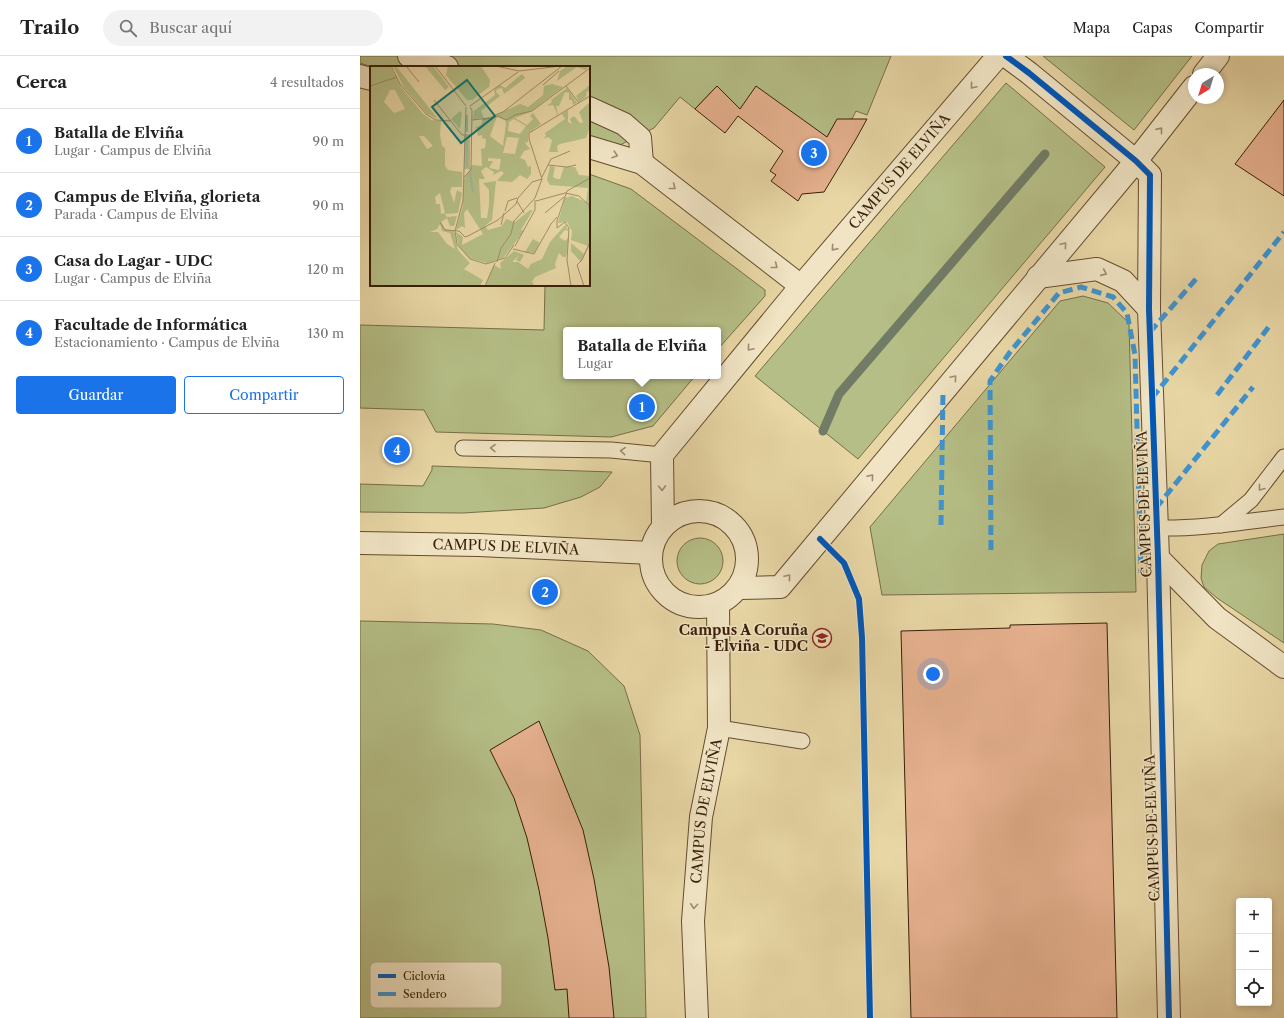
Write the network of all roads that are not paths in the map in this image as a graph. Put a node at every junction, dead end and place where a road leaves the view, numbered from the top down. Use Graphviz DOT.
graph roads {
  1 [pos="409,56"];
  2 [pos="998,56"];
  3 [pos="1006,56"];
  4 [pos="1218,56"];
  5 [pos="444,66"];
  6 [pos="1209,68"];
  7 [pos="360,76"];
  8 [pos="370,79"];
  9 [pos="1188,95"];
  10 [pos="590,108"];
  11 [pos="590,147"];
  12 [pos="1136,161"];
  13 [pos="642,163"];
  14 [pos="1038,277"];
  15 [pos="801,286"];
  16 [pos="1149,309"];
  17 [pos="464,448"];
  18 [pos="662,455"];
  19 [pos="1284,457"];
  20 [pos="1284,517"];
  21 [pos="1221,525"];
  22 [pos="663,526"];
  23 [pos="1156,528"];
  24 [pos="360,543"];
  25 [pos="651,553"];
  26 [pos="1158,558"];
  27 [pos="739,588"];
  28 [pos="718,604"];
  29 [pos="1284,667"];
  30 [pos="719,728"];
  31 [pos="802,741"];
  32 [pos="697,1018"];
  33 [pos="1169,1018"];
  1 -- 5 [label="street"];
  2 -- 15 [label="street, CAMPUS DE ELVIÑA, one-way"];
  3 -- 12 [label="street, CAMPUS DE ELVIÑA"];
  4 -- 6 [label="street"];
  7 -- 8 [label="street"];
  12 -- 9 [label="street, one-way"];
  10 -- 13 [label="street"];
  11 -- 13 [label="street, one-way"];
  14 -- 12 [label="street, one-way"];
  12 -- 16 [label="street, CAMPUS DE ELVIÑA"];
  13 -- 15 [label="street, one-way"];
  14 -- 16 [label="street, one-way"];
  27 -- 14 [label="street, one-way"];
  15 -- 18 [label="street, CAMPUS DE ELVIÑA, one-way"];
  16 -- 23 [label="street, CAMPUS DE ELVIÑA"];
  18 -- 17 [label="lane, one-way"];
  18 -- 22 [label="street, one-way"];
  19 -- 21 [label="lane, one-way"];
  20 -- 21 [label="lane"];
  21 -- 23 [label="lane"];
  22 -- 25 [label="street"];
  22 -- 27 [label="street"];
  23 -- 26 [label="street, CAMPUS DE ELVIÑA"];
  24 -- 25 [label="street, CAMPUS DE ELVIÑA"];
  25 -- 28 [label="street"];
  26 -- 29 [label="street, CAMPUS DE ELVIÑA"];
  26 -- 33 [label="street, CAMPUS DE ELVIÑA"];
  27 -- 28 [label="street"];
  28 -- 30 [label="street, CAMPUS DE ELVIÑA"];
  30 -- 31 [label="lane"];
  30 -- 32 [label="street, CAMPUS DE ELVIÑA, one-way"];
}
